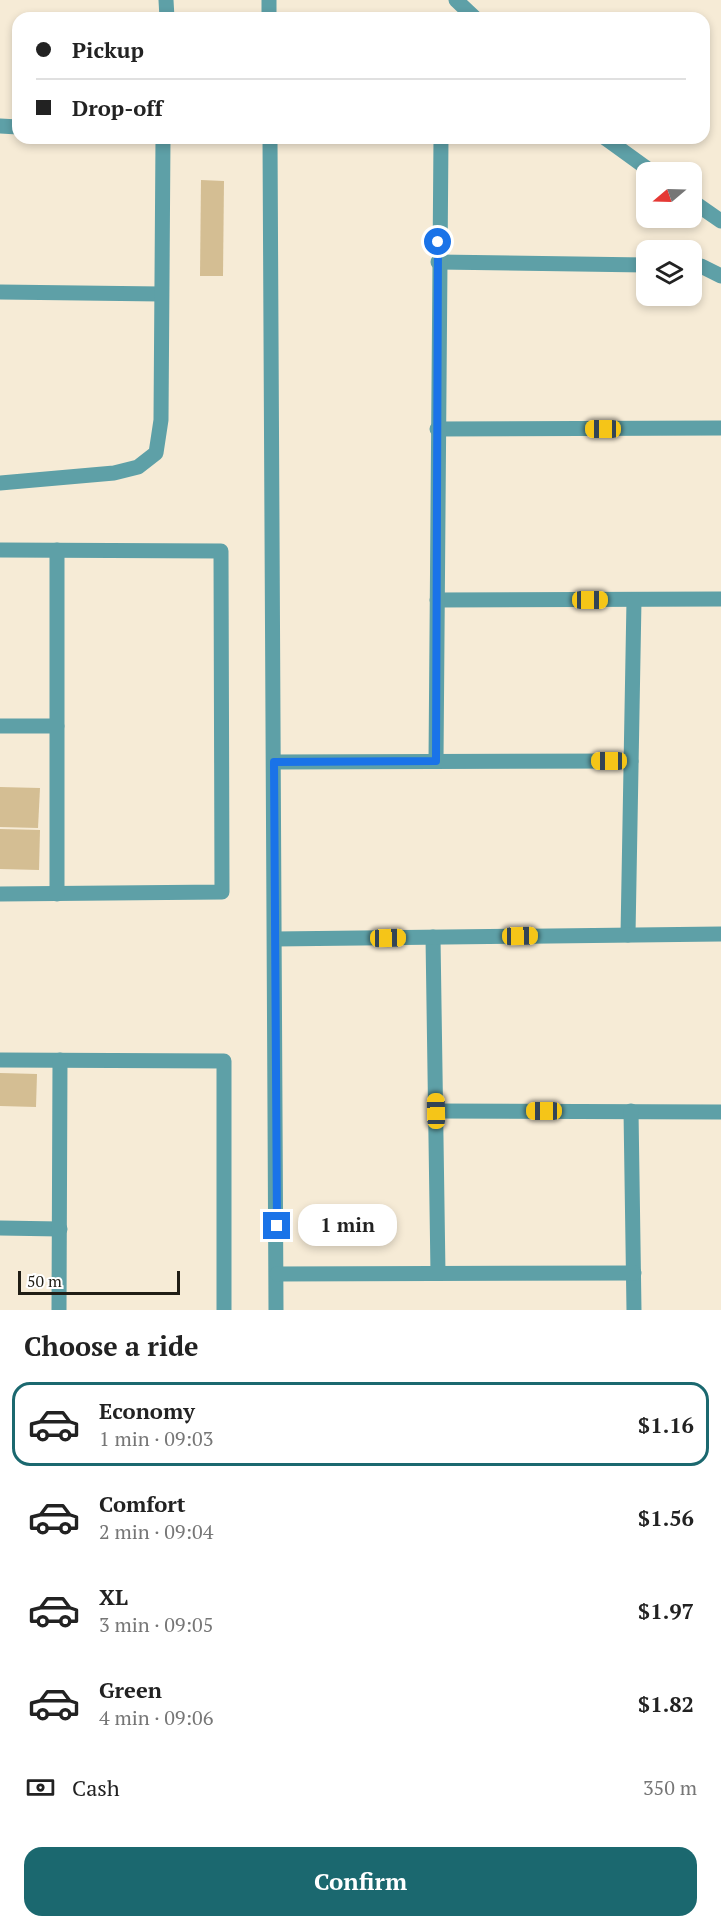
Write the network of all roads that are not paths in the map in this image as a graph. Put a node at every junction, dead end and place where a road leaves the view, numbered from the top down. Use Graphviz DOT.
graph roads {
  1 [pos="459,1"];
  2 [pos="469,12"];
  3 [pos="163,144"];
  4 [pos="270,144"];
  5 [pos="441,144"];
  6 [pos="613,144"];
  7 [pos="638,162"];
  8 [pos="702,208"];
  9 [pos="721,221"];
  10 [pos="438,262"];
  11 [pos="636,265"];
  12 [pos="702,266"];
  13 [pos="721,276"];
  14 [pos="0,292"];
  15 [pos="160,294"];
  16 [pos="721,428"];
  17 [pos="437,429"];
  18 [pos="0,483"];
  19 [pos="0,550"];
  20 [pos="57,550"];
  21 [pos="721,599"];
  22 [pos="436,600"];
  23 [pos="634,600"];
  24 [pos="0,726"];
  25 [pos="57,726"];
  26 [pos="631,760"];
  27 [pos="436,761"];
  28 [pos="274,762"];
  29 [pos="0,894"];
  30 [pos="57,894"];
  31 [pos="721,934"];
  32 [pos="628,935"];
  33 [pos="433,937"];
  34 [pos="275,939"];
  35 [pos="0,1060"];
  36 [pos="60,1060"];
  37 [pos="436,1111"];
  38 [pos="631,1111"];
  39 [pos="721,1112"];
  40 [pos="0,1227"];
  41 [pos="60,1228"];
  42 [pos="634,1273"];
  43 [pos="277,1274"];
  44 [pos="438,1274"];
  45 [pos="59,1310"];
  46 [pos="224,1310"];
  47 [pos="276,1310"];
  48 [pos="634,1310"];
  1 -- 2 [label="street"];
  3 -- 15 [label="street"];
  4 -- 28 [label="street"];
  5 -- 10 [label="street"];
  6 -- 7 [label="street"];
  8 -- 9 [label="street"];
  10 -- 11 [label="street"];
  10 -- 17 [label="street"];
  12 -- 13 [label="street"];
  14 -- 15 [label="street"];
  15 -- 18 [label="street"];
  16 -- 17 [label="street"];
  17 -- 22 [label="street"];
  19 -- 20 [label="street"];
  20 -- 25 [label="street"];
  20 -- 30 [label="street"];
  21 -- 23 [label="street"];
  22 -- 23 [label="street"];
  22 -- 27 [label="street"];
  23 -- 26 [label="street"];
  24 -- 25 [label="street"];
  25 -- 30 [label="street"];
  26 -- 27 [label="street"];
  26 -- 32 [label="street"];
  27 -- 28 [label="street"];
  28 -- 34 [label="street"];
  29 -- 30 [label="street"];
  31 -- 32 [label="street"];
  32 -- 33 [label="street"];
  33 -- 34 [label="street"];
  33 -- 37 [label="street"];
  34 -- 43 [label="street"];
  35 -- 36 [label="street"];
  36 -- 41 [label="street"];
  36 -- 46 [label="street"];
  37 -- 38 [label="street"];
  37 -- 44 [label="street"];
  38 -- 39 [label="street"];
  38 -- 42 [label="street"];
  40 -- 41 [label="street"];
  41 -- 45 [label="street"];
  42 -- 44 [label="street"];
  42 -- 48 [label="street"];
  43 -- 44 [label="street"];
  43 -- 47 [label="street"];
}
